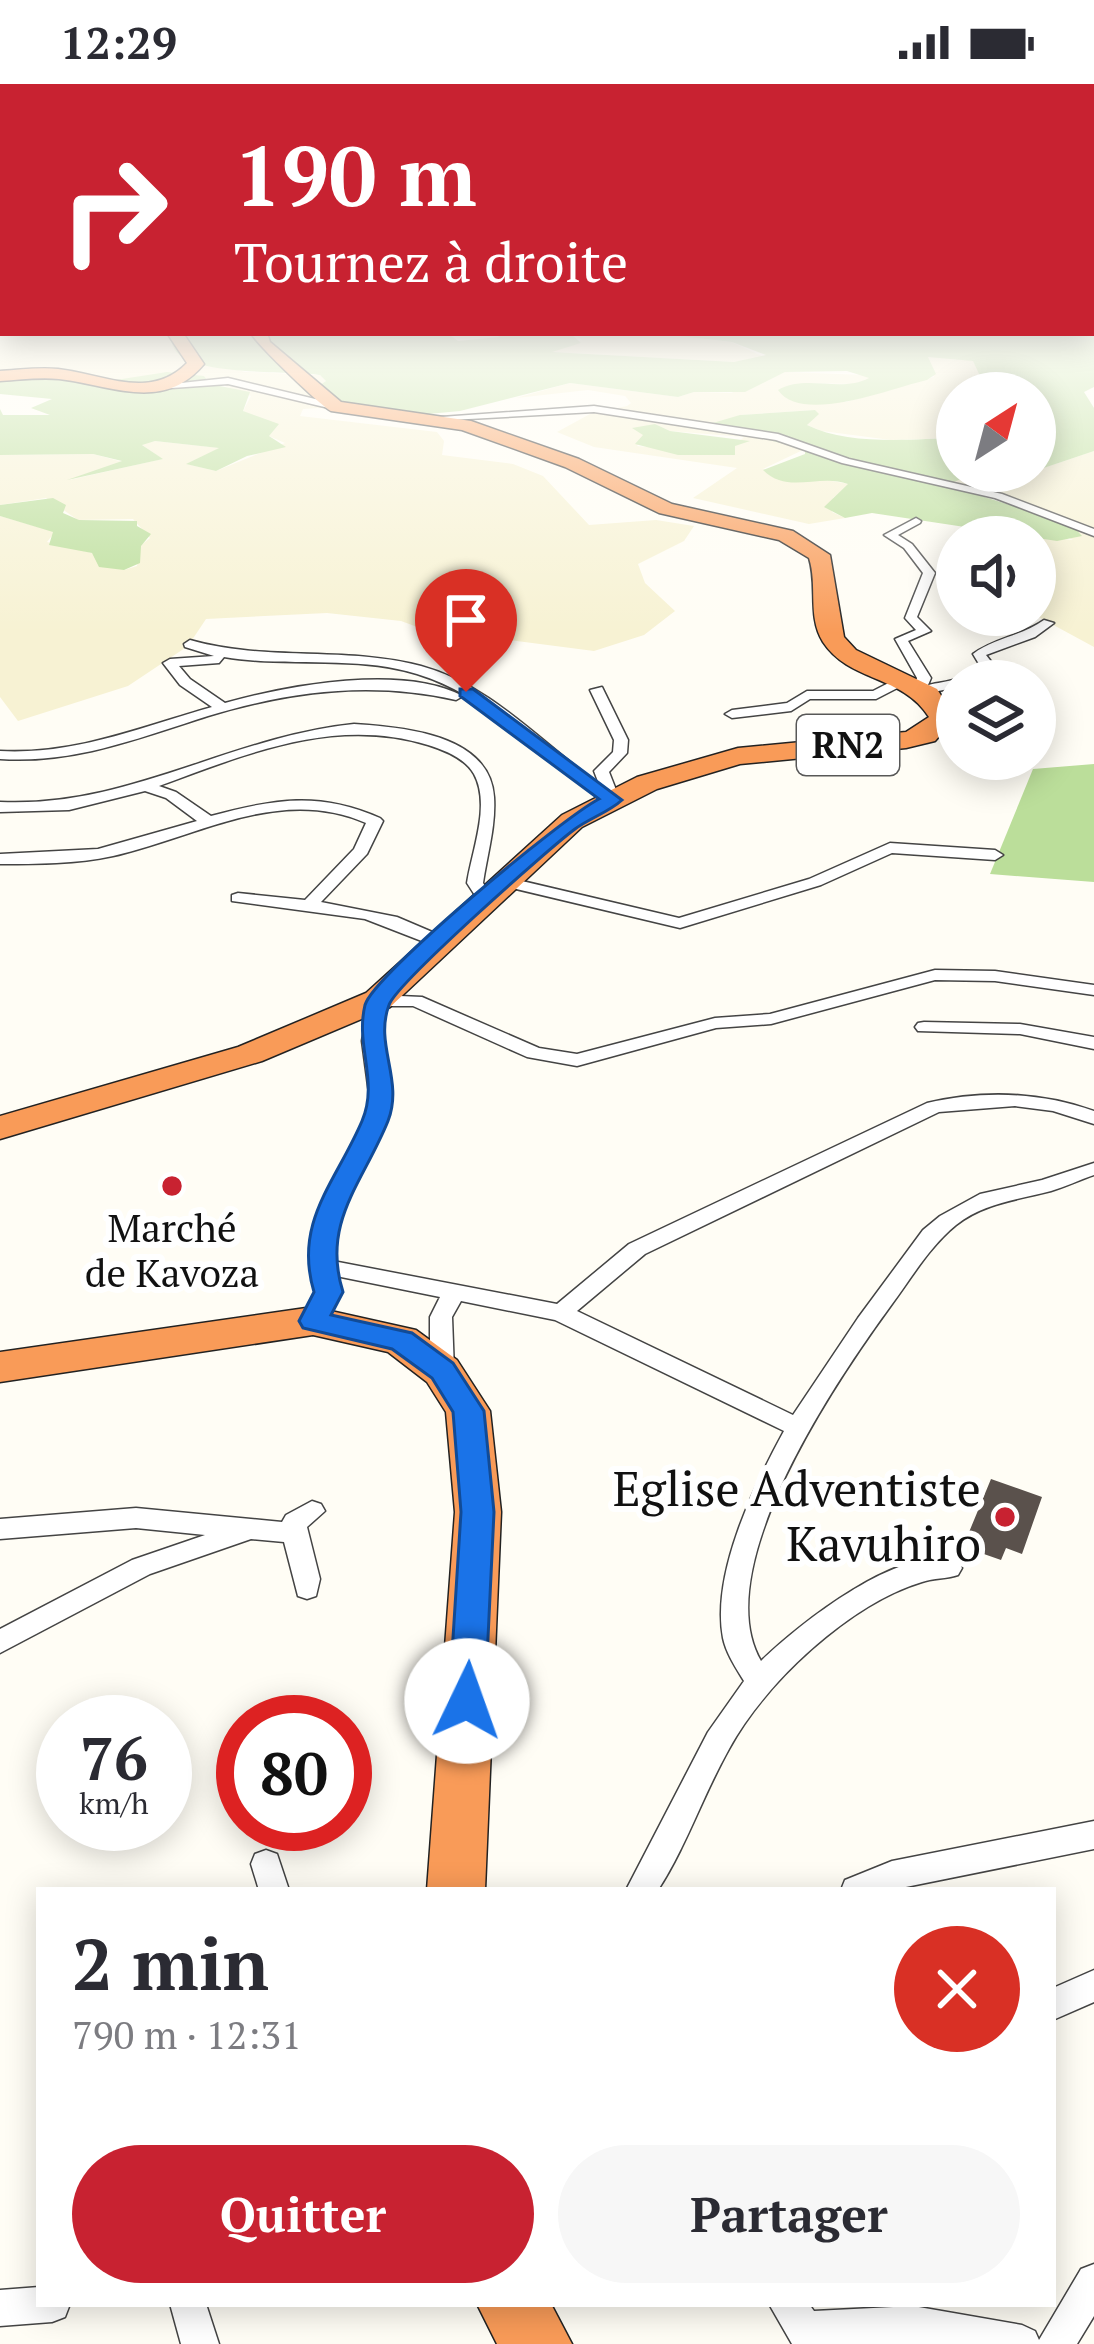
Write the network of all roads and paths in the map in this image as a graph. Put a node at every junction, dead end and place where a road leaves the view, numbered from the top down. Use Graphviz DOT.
graph roads {
  1 [pos="447,422"];
  2 [pos="684,422"];
  3 [pos="916,520"];
  4 [pos="1094,532"];
  5 [pos="1030,636"];
  6 [pos="190,644"];
  7 [pos="228,654"];
  8 [pos="983,660"];
  9 [pos="370,662"];
  10 [pos="361,681"];
  11 [pos="188,683"];
  12 [pos="936,683"];
  13 [pos="911,685"];
  14 [pos="160,691"];
  15 [pos="597,691"];
  16 [pos="485,704"];
  17 [pos="222,707"];
  18 [pos="732,714"];
  19 [pos="591,721"];
  20 [pos="609,724"];
  21 [pos="0,755"];
  22 [pos="144,786"];
  23 [pos="612,800"];
  24 [pos="0,807"];
  25 [pos="210,823"];
  26 [pos="995,855"];
  27 [pos="0,859"];
  28 [pos="493,889"];
  29 [pos="238,898"];
  30 [pos="308,906"];
  31 [pos="438,941"];
  32 [pos="1094,990"];
  33 [pos="378,1000"];
  34 [pos="924,1027"];
  35 [pos="1094,1043"];
  36 [pos="1094,1118"];
  37 [pos="0,1128"];
  38 [pos="1094,1169"];
  39 [pos="321,1266"];
  40 [pos="453,1294"];
  41 [pos="561,1313"];
  42 [pos="313,1321"];
  43 [pos="0,1366"];
  44 [pos="442,1370"];
  45 [pos="800,1428"];
  46 [pos="312,1510"];
  47 [pos="0,1529"];
  48 [pos="248,1530"];
  49 [pos="293,1533"];
  50 [pos="949,1568"];
  51 [pos="307,1588"];
  52 [pos="0,1642"];
  53 [pos="759,1682"];
  54 [pos="1094,1834"];
  55 [pos="456,1887"];
  56 [pos="643,1887"];
  57 [pos="863,1887"];
  58 [pos="1094,1986"];
  59 [pos="1056,2003"];
  60 [pos="1094,2282"];
  61 [pos="36,2305"];
  62 [pos="189,2307"];
  63 [pos="513,2307"];
  64 [pos="0,2308"];
  65 [pos="802,2326"];
  66 [pos="200,2344"];
  67 [pos="537,2344"];
  68 [pos="1022,2344"];
  69 [pos="1056,2344"];
  1 -- 13 [label="highway, RN2"];
  2 -- 4 [label="street"];
  3 -- 13 [label="street"];
  5 -- 8 [label="street"];
  6 -- 7 [label="street"];
  7 -- 9 [label="street"];
  7 -- 11 [label="street"];
  9 -- 10 [label="street"];
  9 -- 16 [label="street"];
  10 -- 16 [label="street"];
  10 -- 17 [label="street"];
  11 -- 14 [label="street"];
  11 -- 17 [label="street"];
  12 -- 13 [label="street"];
  13 -- 18 [label="street"];
  13 -- 23 [label="highway, RN2"];
  15 -- 20 [label="street"];
  16 -- 23 [label="street"];
  17 -- 21 [label="street"];
  19 -- 20 [label="street"];
  20 -- 23 [label="street"];
  22 -- 24 [label="street"];
  22 -- 25 [label="street"];
  22 -- 28 [label="street"];
  23 -- 28 [label="highway, RN2"];
  25 -- 27 [label="street"];
  25 -- 30 [label="street"];
  26 -- 28 [label="street"];
  28 -- 31 [label="highway, RN2"];
  29 -- 30 [label="street"];
  30 -- 31 [label="street"];
  31 -- 33 [label="highway, RN2"];
  32 -- 33 [label="street"];
  33 -- 37 [label="highway, RN2"];
  33 -- 39 [label="street"];
  34 -- 35 [label="street"];
  36 -- 41 [label="street"];
  38 -- 45 [label="street"];
  39 -- 40 [label="street"];
  39 -- 42 [label="street"];
  40 -- 41 [label="street"];
  40 -- 44 [label="street"];
  41 -- 45 [label="street"];
  42 -- 43 [label="highway"];
  42 -- 44 [label="highway"];
  44 -- 55 [label="highway"];
  45 -- 53 [label="street"];
  46 -- 49 [label="street"];
  47 -- 48 [label="street"];
  48 -- 49 [label="street"];
  48 -- 52 [label="street"];
  49 -- 51 [label="street"];
  50 -- 53 [label="street"];
  53 -- 56 [label="street"];
  54 -- 57 [label="street"];
  58 -- 59 [label="street"];
  60 -- 69 [label="street"];
  61 -- 64 [label="street"];
  62 -- 66 [label="street"];
  63 -- 67 [label="highway"];
  65 -- 68 [label="street"];
}
